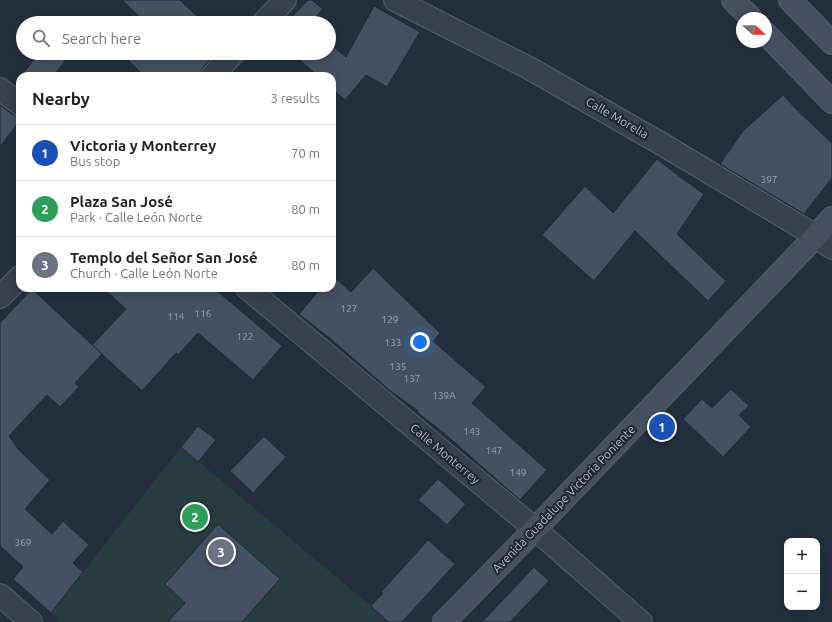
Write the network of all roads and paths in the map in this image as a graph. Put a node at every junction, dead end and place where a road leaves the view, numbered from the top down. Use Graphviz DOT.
graph roads {
  1 [pos="285,0"];
  2 [pos="394,0"];
  3 [pos="733,0"];
  4 [pos="790,0"];
  5 [pos="744,12"];
  6 [pos="270,16"];
  7 [pos="772,40"];
  8 [pos="832,43"];
  9 [pos="227,60"];
  10 [pos="216,72"];
  11 [pos="0,89"];
  12 [pos="16,101"];
  13 [pos="832,102"];
  14 [pos="832,218"];
  15 [pos="824,242"];
  16 [pos="16,280"];
  17 [pos="252,292"];
  18 [pos="0,297"];
  19 [pos="535,529"];
  20 [pos="0,595"];
  21 [pos="31,622"];
  22 [pos="444,622"];
  23 [pos="641,622"];
  1 -- 6 [label="street"];
  2 -- 15 [label="street, Calle Morelia"];
  3 -- 5 [label="main road"];
  4 -- 8 [label="main road"];
  7 -- 13 [label="main road"];
  9 -- 10 [label="street"];
  11 -- 12 [label="street"];
  14 -- 15 [label="main road, Avenida Guadalupe Victoria Poniente"];
  15 -- 19 [label="main road, Avenida Guadalupe Victoria Poniente"];
  16 -- 18 [label="street"];
  17 -- 19 [label="street, Calle Monterrey"];
  19 -- 22 [label="main road, Avenida Guadalupe Victoria Poniente"];
  19 -- 23 [label="street, Calle Monterrey"];
  20 -- 21 [label="street"];
}
